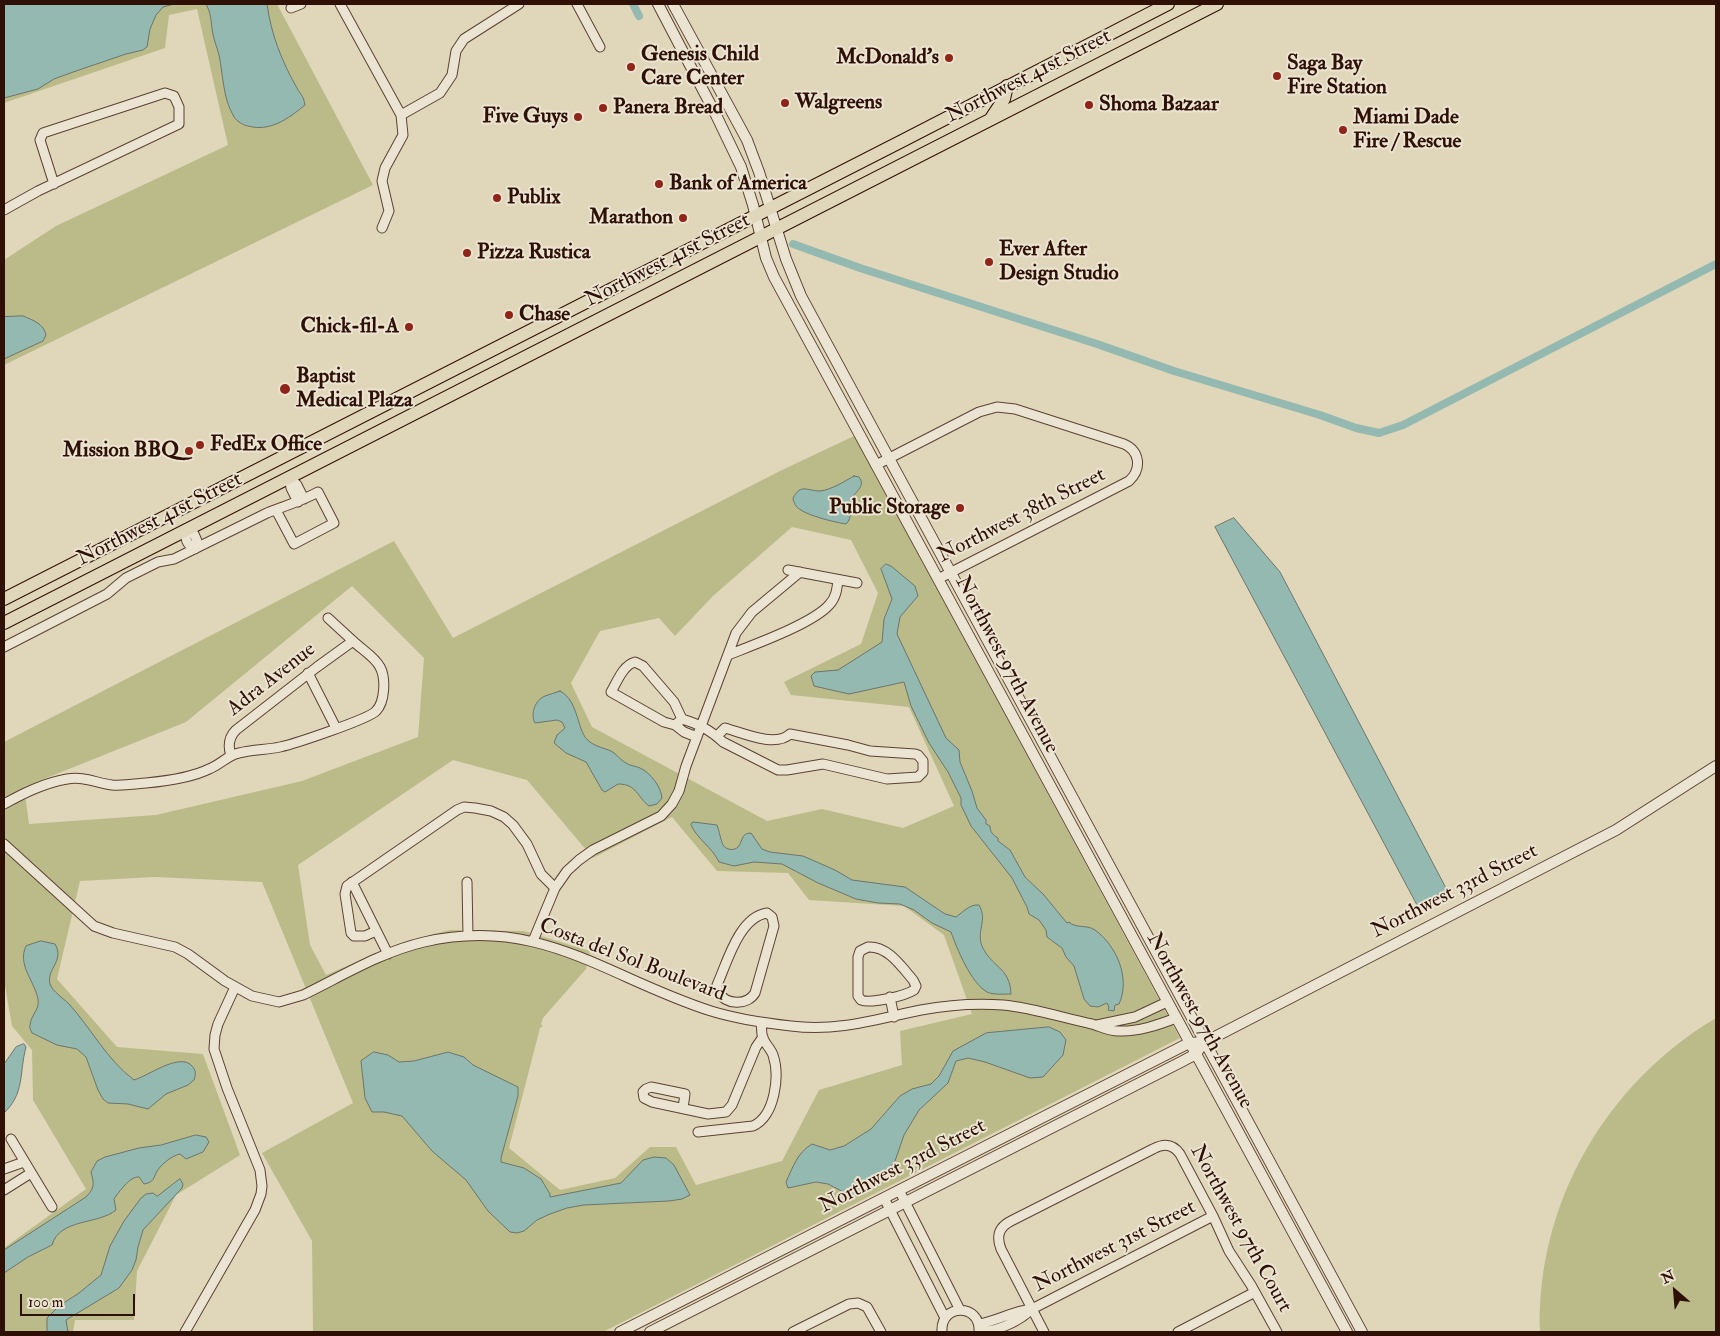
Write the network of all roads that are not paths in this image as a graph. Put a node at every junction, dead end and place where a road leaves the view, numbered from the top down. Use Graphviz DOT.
graph roads {
  1 [pos="301,4"];
  2 [pos="340,4"];
  3 [pos="519,4"];
  4 [pos="577,4"];
  5 [pos="658,4"];
  6 [pos="673,4"];
  7 [pos="1168,4"];
  8 [pos="1217,4"];
  9 [pos="291,8"];
  10 [pos="1154,11"];
  11 [pos="1164,30"];
  12 [pos="600,47"];
  13 [pos="1070,54"];
  14 [pos="1060,83"];
  15 [pos="1007,86"];
  16 [pos="1033,97"];
  17 [pos="960,112"];
  18 [pos="401,114"];
  19 [pos="992,118"];
  20 [pos="968,130"];
  21 [pos="54,184"];
  22 [pos="770,208"];
  23 [pos="4,210"];
  24 [pos="756,215"];
  25 [pos="382,228"];
  26 [pos="776,229"];
  27 [pos="761,236"];
  28 [pos="888,458"];
  29 [pos="876,465"];
  30 [pos="289,477"];
  31 [pos="301,501"];
  32 [pos="276,510"];
  33 [pos="186,530"];
  34 [pos="195,549"];
  35 [pos="788,570"];
  36 [pos="800,572"];
  37 [pos="951,572"];
  38 [pos="938,579"];
  39 [pos="838,580"];
  40 [pos="856,583"];
  41 [pos="4,599"];
  42 [pos="328,618"];
  43 [pos="4,623"];
  44 [pos="353,642"];
  45 [pos="4,645"];
  46 [pos="728,655"];
  47 [pos="308,673"];
  48 [pos="1007,676"];
  49 [pos="994,682"];
  50 [pos="678,722"];
  51 [pos="702,725"];
  52 [pos="336,728"];
  53 [pos="717,736"];
  54 [pos="697,737"];
  55 [pos="231,756"];
  56 [pos="1716,766"];
  57 [pos="4,804"];
  58 [pos="4,844"];
  59 [pos="1108,863"];
  60 [pos="1095,870"];
  61 [pos="352,882"];
  62 [pos="467,882"];
  63 [pos="555,888"];
  64 [pos="376,931"];
  65 [pos="468,936"];
  66 [pos="533,941"];
  67 [pos="388,954"];
  68 [pos="235,987"];
  69 [pos="890,997"];
  70 [pos="732,1001"];
  71 [pos="1167,1002"];
  72 [pos="727,1016"];
  73 [pos="894,1017"];
  74 [pos="1176,1018"];
  75 [pos="761,1023"];
  76 [pos="1096,1025"];
  77 [pos="763,1037"];
  78 [pos="1205,1042"];
  79 [pos="1189,1043"];
  80 [pos="1196,1054"];
  81 [pos="683,1108"];
  82 [pos="708,1114"];
  83 [pos="709,1131"];
  84 [pos="698,1132"];
  85 [pos="11,1140"];
  86 [pos="24,1162"];
  87 [pos="4,1169"];
  88 [pos="31,1173"];
  89 [pos="4,1190"];
  90 [pos="899,1190"];
  91 [pos="884,1198"];
  92 [pos="905,1202"];
  93 [pos="52,1207"];
  94 [pos="890,1210"];
  95 [pos="1214,1216"];
  96 [pos="1256,1292"];
  97 [pos="1032,1309"];
  98 [pos="960,1310"];
  99 [pos="945,1318"];
  100 [pos="980,1330"];
  101 [pos="185,1332"];
  102 [pos="620,1332"];
  103 [pos="650,1332"];
  104 [pos="793,1332"];
  105 [pos="881,1332"];
  106 [pos="942,1332"];
  107 [pos="1044,1332"];
  108 [pos="1178,1332"];
  109 [pos="1277,1332"];
  110 [pos="1347,1332"];
  111 [pos="1362,1332"];
  1 -- 9 [label="street"];
  2 -- 18 [label="street"];
  3 -- 18 [label="street"];
  4 -- 12 [label="street"];
  5 -- 24 [label="street, Northwest 97th Avenue"];
  6 -- 22 [label="street, Northwest 97th Avenue"];
  7 -- 10 [label="main road, Northwest 41st Street"];
  8 -- 11 [label="main road, Northwest 41st Street"];
  10 -- 11 [label="main road"];
  10 -- 13 [label="main road, Northwest 41st Street"];
  11 -- 14 [label="main road, Northwest 41st Street"];
  13 -- 14 [label="main road"];
  13 -- 15 [label="main road, Northwest 41st Street"];
  14 -- 16 [label="main road, Northwest 41st Street"];
  15 -- 16 [label="main road"];
  15 -- 17 [label="main road, Northwest 41st Street"];
  15 -- 19 [label="main road"];
  16 -- 19 [label="main road, Northwest 41st Street"];
  17 -- 20 [label="main road"];
  17 -- 22 [label="main road, Northwest 41st Street"];
  18 -- 25 [label="street"];
  19 -- 20 [label="main road, Northwest 41st Street"];
  20 -- 26 [label="main road, Northwest 41st Street"];
  21 -- 21 [label="street"];
  21 -- 23 [label="street"];
  22 -- 24 [label="main road, Northwest 41st Street"];
  22 -- 26 [label="street, Northwest 97th Avenue"];
  24 -- 27 [label="street, Northwest 97th Avenue"];
  24 -- 41 [label="main road, Northwest 41st Street"];
  26 -- 27 [label="main road, Northwest 41st Street"];
  26 -- 28 [label="street, Northwest 97th Avenue"];
  27 -- 29 [label="street, Northwest 97th Avenue"];
  27 -- 30 [label="main road, Northwest 41st Street"];
  28 -- 29 [label="street"];
  28 -- 37 [label="street, Northwest 97th Avenue"];
  28 -- 37 [label="street, Northwest 38th Street"];
  29 -- 38 [label="street, Northwest 97th Avenue"];
  30 -- 31 [label="street"];
  30 -- 33 [label="main road, Northwest 41st Street"];
  31 -- 32 [label="street"];
  31 -- 32 [label="street"];
  32 -- 34 [label="street"];
  33 -- 34 [label="street"];
  33 -- 43 [label="main road, Northwest 41st Street"];
  34 -- 45 [label="street"];
  35 -- 36 [label="street"];
  36 -- 39 [label="street"];
  36 -- 46 [label="street"];
  37 -- 38 [label="street, Northwest 38th Street"];
  37 -- 48 [label="street, Northwest 97th Avenue"];
  38 -- 49 [label="street, Northwest 97th Avenue"];
  39 -- 40 [label="street"];
  39 -- 46 [label="street"];
  42 -- 44 [label="street, Adra Avenue"];
  44 -- 47 [label="street, Adra Avenue"];
  44 -- 52 [label="street, Adra Avenue"];
  46 -- 51 [label="street"];
  47 -- 52 [label="street"];
  47 -- 55 [label="street, Adra Avenue"];
  48 -- 49 [label="street"];
  48 -- 59 [label="street, Northwest 97th Avenue"];
  49 -- 60 [label="street, Northwest 97th Avenue"];
  50 -- 50 [label="street"];
  50 -- 51 [label="street"];
  50 -- 54 [label="street"];
  51 -- 53 [label="street"];
  51 -- 54 [label="street"];
  52 -- 55 [label="street"];
  53 -- 53 [label="street"];
  54 -- 63 [label="street"];
  55 -- 57 [label="street"];
  56 -- 78 [label="street, Northwest 33rd Street"];
  58 -- 68 [label="street, Costa del Sol Boulevard"];
  59 -- 60 [label="street"];
  59 -- 78 [label="street, Northwest 97th Avenue"];
  60 -- 71 [label="street, Northwest 97th Avenue"];
  61 -- 63 [label="street"];
  61 -- 64 [label="street"];
  61 -- 64 [label="street"];
  62 -- 65 [label="street"];
  63 -- 66 [label="street"];
  64 -- 67 [label="street"];
  65 -- 66 [label="street, Costa del Sol Boulevard"];
  65 -- 67 [label="street, Costa del Sol Boulevard"];
  66 -- 72 [label="street, Costa del Sol Boulevard"];
  67 -- 68 [label="street, Costa del Sol Boulevard"];
  68 -- 101 [label="street"];
  69 -- 69 [label="street"];
  69 -- 73 [label="street"];
  70 -- 70 [label="street"];
  70 -- 72 [label="street"];
  71 -- 74 [label="street, Northwest 97th Avenue"];
  71 -- 76 [label="street, Costa del Sol Boulevard"];
  72 -- 75 [label="street, Costa del Sol Boulevard"];
  73 -- 75 [label="street, Costa del Sol Boulevard"];
  73 -- 76 [label="street, Costa del Sol Boulevard"];
  74 -- 76 [label="street, Costa del Sol Boulevard"];
  74 -- 79 [label="street, Northwest 97th Avenue"];
  75 -- 77 [label="street"];
  77 -- 82 [label="street"];
  77 -- 83 [label="street"];
  78 -- 79 [label="street, Northwest 33rd Street"];
  78 -- 80 [label="street, Northwest 33rd Street"];
  78 -- 111 [label="street, Northwest 97th Avenue"];
  79 -- 80 [label="street, Northwest 97th Avenue"];
  79 -- 90 [label="street, Northwest 33rd Street"];
  80 -- 92 [label="street, Northwest 33rd Street"];
  80 -- 110 [label="street, Northwest 97th Avenue"];
  81 -- 82 [label="street"];
  82 -- 83 [label="street"];
  83 -- 84 [label="street"];
  85 -- 86 [label="street"];
  86 -- 87 [label="street"];
  86 -- 88 [label="street"];
  88 -- 89 [label="street"];
  88 -- 93 [label="street"];
  90 -- 91 [label="street, Northwest 33rd Street"];
  90 -- 92 [label="street"];
  91 -- 94 [label="street"];
  91 -- 102 [label="street, Northwest 33rd Street"];
  92 -- 94 [label="street, Northwest 33rd Street"];
  92 -- 98 [label="street"];
  94 -- 99 [label="street"];
  94 -- 103 [label="street, Northwest 33rd Street"];
  95 -- 96 [label="street, Northwest 97th Court"];
  95 -- 97 [label="street, Northwest 31st Street"];
  95 -- 97 [label="street, Northwest 97th Court"];
  96 -- 108 [label="street"];
  96 -- 109 [label="street, Northwest 97th Court"];
  97 -- 100 [label="street, Northwest 31st Street"];
  97 -- 107 [label="street"];
  98 -- 99 [label="street"];
  98 -- 100 [label="street"];
  99 -- 106 [label="street"];
  104 -- 105 [label="street"];
}
